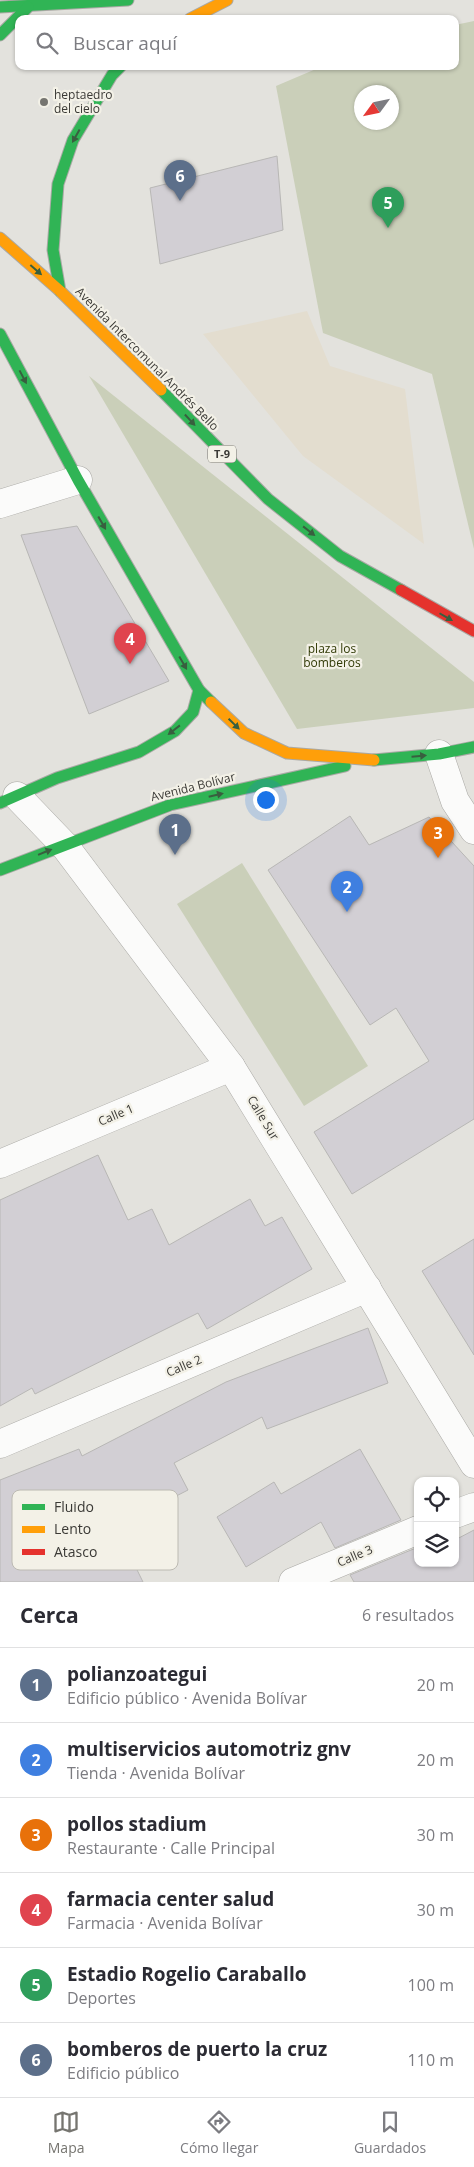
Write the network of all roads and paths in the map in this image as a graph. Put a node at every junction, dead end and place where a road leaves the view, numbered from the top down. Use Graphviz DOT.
graph roads {
  1 [pos="128,0"];
  2 [pos="227,0"];
  3 [pos="0,7"];
  4 [pos="28,7"];
  5 [pos="20,15"];
  6 [pos="198,15"];
  7 [pos="15,20"];
  8 [pos="0,35"];
  9 [pos="117,70"];
  10 [pos="0,238"];
  11 [pos="60,291"];
  12 [pos="0,334"];
  13 [pos="78,480"];
  14 [pos="0,504"];
  15 [pos="474,631"];
  16 [pos="199,690"];
  17 [pos="474,747"];
  18 [pos="439,754"];
  19 [pos="371,760"];
  20 [pos="9,799"];
  21 [pos="474,830"];
  22 [pos="64,844"];
  23 [pos="0,870"];
  24 [pos="231,1067"];
  25 [pos="0,1164"];
  26 [pos="367,1288"];
  27 [pos="0,1444"];
  28 [pos="474,1464"];
  29 [pos="474,1507"];
  30 [pos="459,1513"];
  31 [pos="414,1532"];
  32 [pos="293,1582"];
  1 -- 4 [label="main road"];
  2 -- 6 [label="main road"];
  3 -- 4 [label="main road"];
  4 -- 5 [label="main road"];
  7 -- 8 [label="main road"];
  9 -- 11 [label="main road, one-way"];
  10 -- 11 [label="main road, Avenida Intercomunal Andrés Bello / T-9, one-way"];
  11 -- 15 [label="main road, Avenida Intercomunal Andrés Bello / T-9, one-way"];
  12 -- 13 [label="main road, one-way"];
  13 -- 14 [label="street"];
  13 -- 16 [label="main road, one-way"];
  16 -- 19 [label="main road, one-way"];
  16 -- 20 [label="main road, one-way"];
  17 -- 18 [label="main road"];
  19 -- 18 [label="main road, one-way"];
  18 -- 21 [label="street"];
  22 -- 19 [label="main road, Avenida Bolívar, one-way"];
  20 -- 22 [label="street, Calle Sur"];
  23 -- 22 [label="main road, Avenida Bolívar, one-way"];
  22 -- 24 [label="street, Calle Sur"];
  24 -- 25 [label="street, Calle 1"];
  24 -- 26 [label="street, Calle Sur"];
  26 -- 27 [label="street, Calle 2"];
  26 -- 28 [label="street, Calle Sur"];
  29 -- 30 [label="street"];
  31 -- 32 [label="street, Calle 3"];
}
